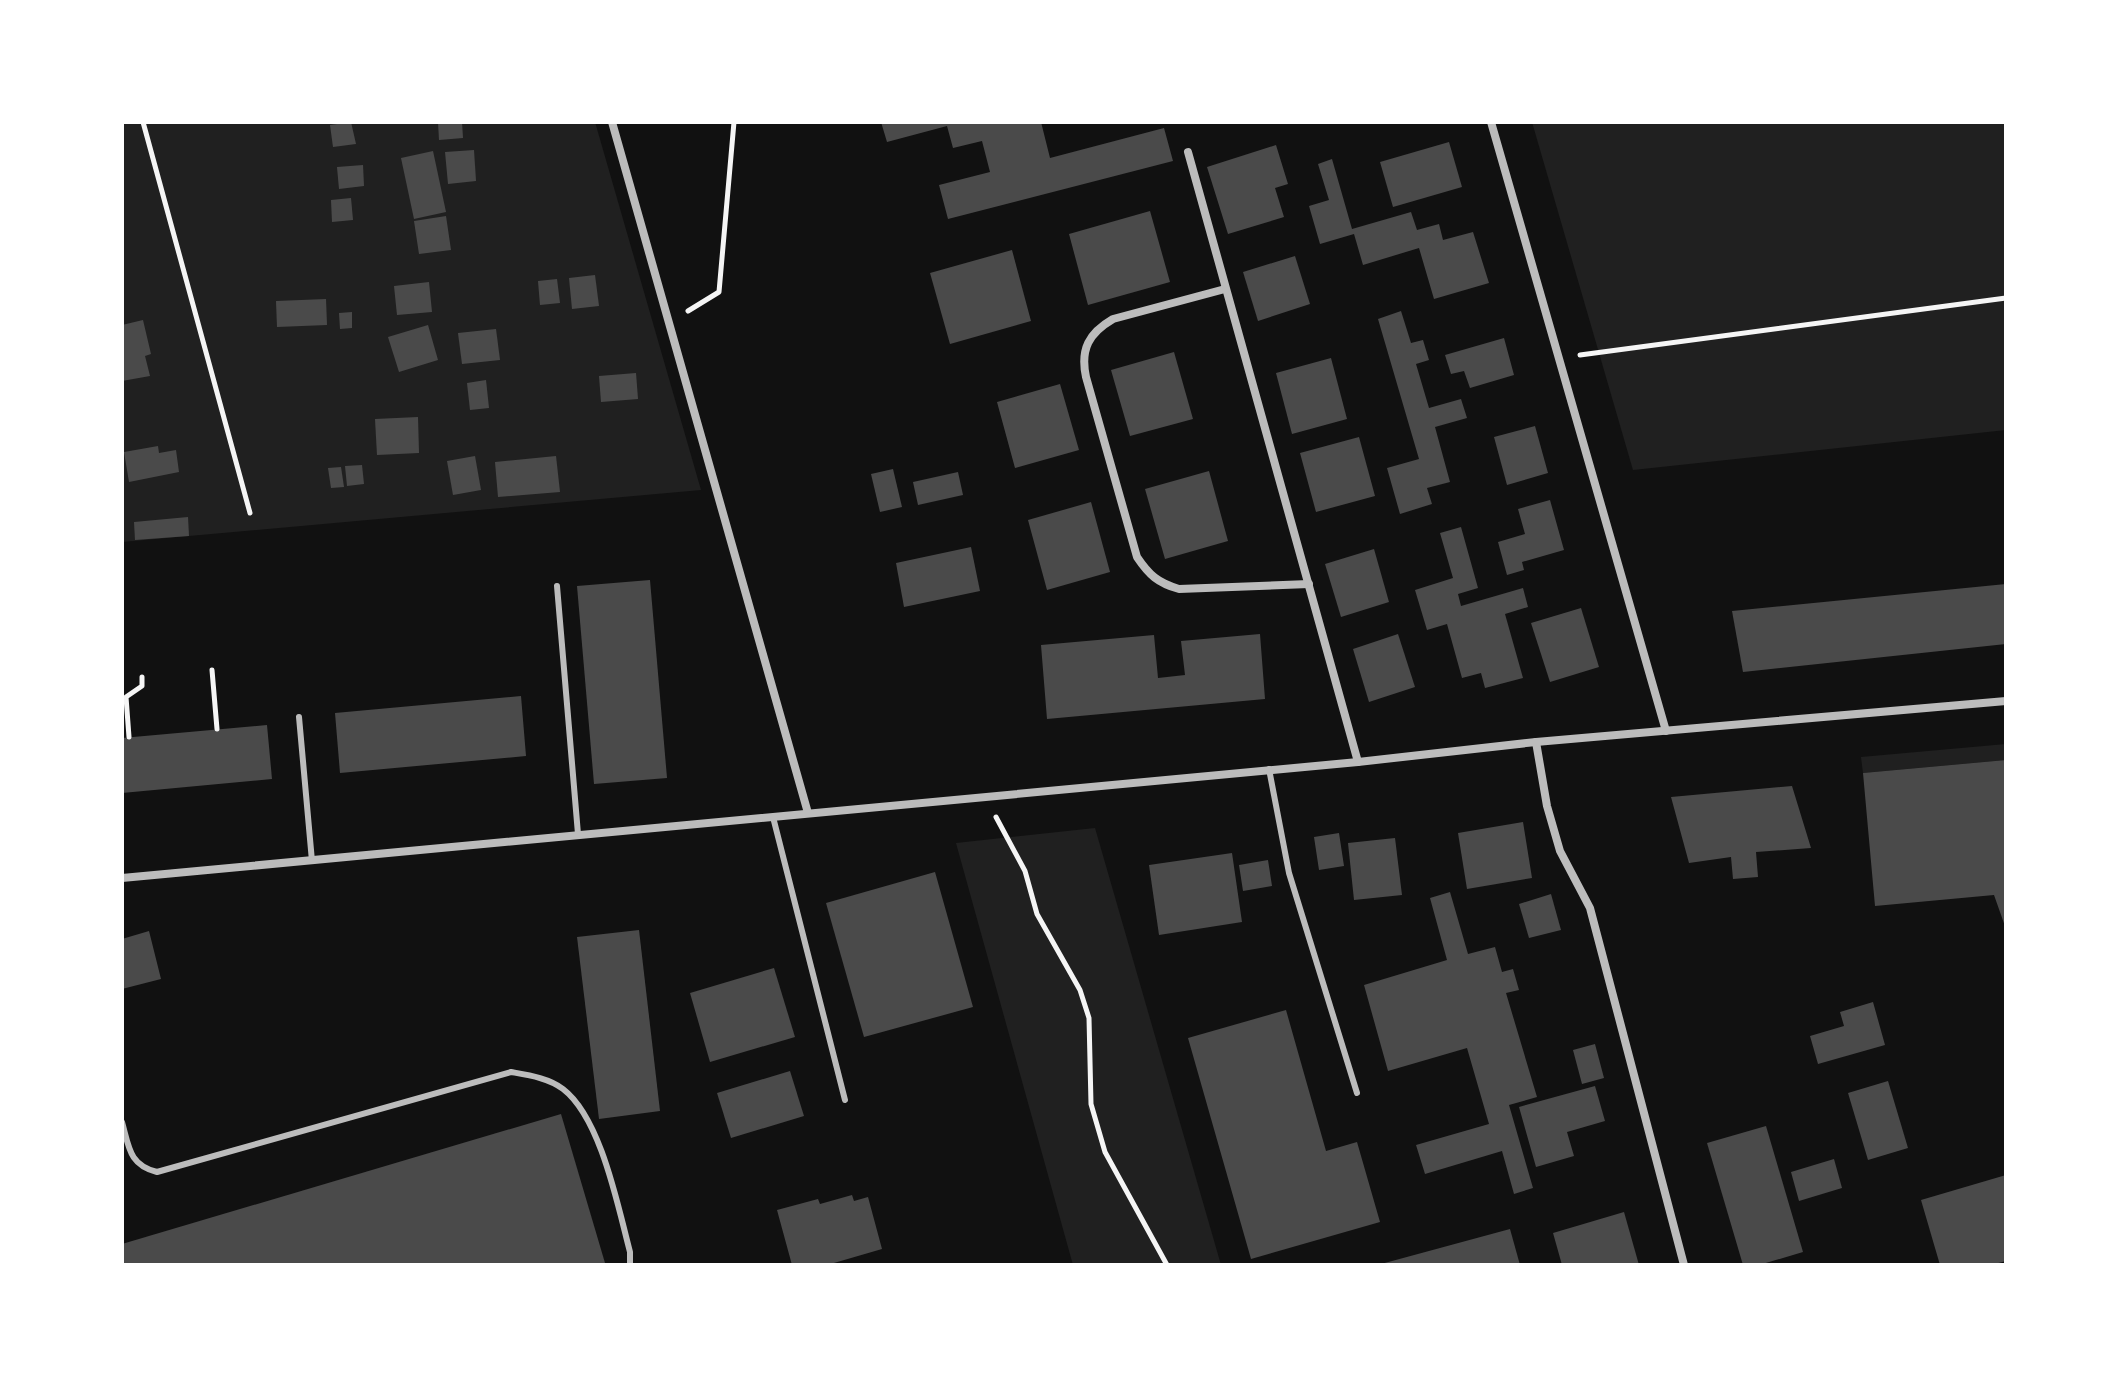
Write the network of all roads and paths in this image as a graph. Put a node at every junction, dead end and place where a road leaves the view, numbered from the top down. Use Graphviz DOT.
graph roads {
  1 [pos="143,122"];
  2 [pos="612,122"];
  3 [pos="734,122"];
  4 [pos="1491,122"];
  5 [pos="1188,152"];
  6 [pos="1225,289"];
  7 [pos="2006,298"];
  8 [pos="669,322"];
  9 [pos="1559,357"];
  10 [pos="250,513"];
  11 [pos="1309,584"];
  12 [pos="557,586"];
  13 [pos="212,670"];
  14 [pos="142,677"];
  15 [pos="2006,701"];
  16 [pos="299,717"];
  17 [pos="217,729"];
  18 [pos="1666,731"];
  19 [pos="129,737"];
  20 [pos="1536,742"];
  21 [pos="1358,762"];
  22 [pos="1269,769"];
  23 [pos="985,797"];
  24 [pos="808,813"];
  25 [pos="773,817"];
  26 [pos="578,834"];
  27 [pos="312,861"];
  28 [pos="122,878"];
  29 [pos="1357,1093"];
  30 [pos="845,1100"];
  31 [pos="122,1122"];
  32 [pos="630,1265"];
  33 [pos="1167,1265"];
  34 [pos="1684,1265"];
  1 -- 10 [label="path"];
  2 -- 8 [label="street"];
  3 -- 8 [label="path"];
  4 -- 9 [label="street"];
  5 -- 6 [label="street"];
  6 -- 11 [label="street"];
  6 -- 11 [label="street"];
  7 -- 9 [label="path"];
  8 -- 24 [label="street"];
  9 -- 18 [label="street"];
  11 -- 21 [label="street"];
  12 -- 26 [label="lane"];
  13 -- 17 [label="path"];
  14 -- 19 [label="path"];
  15 -- 18 [label="street"];
  16 -- 27 [label="lane"];
  18 -- 20 [label="street"];
  20 -- 21 [label="street"];
  20 -- 34 [label="street"];
  21 -- 22 [label="street"];
  22 -- 23 [label="street"];
  22 -- 29 [label="lane"];
  23 -- 24 [label="street"];
  23 -- 33 [label="path"];
  24 -- 25 [label="street"];
  25 -- 26 [label="street"];
  25 -- 30 [label="lane"];
  26 -- 27 [label="street"];
  27 -- 28 [label="street"];
  31 -- 32 [label="lane"];
}
